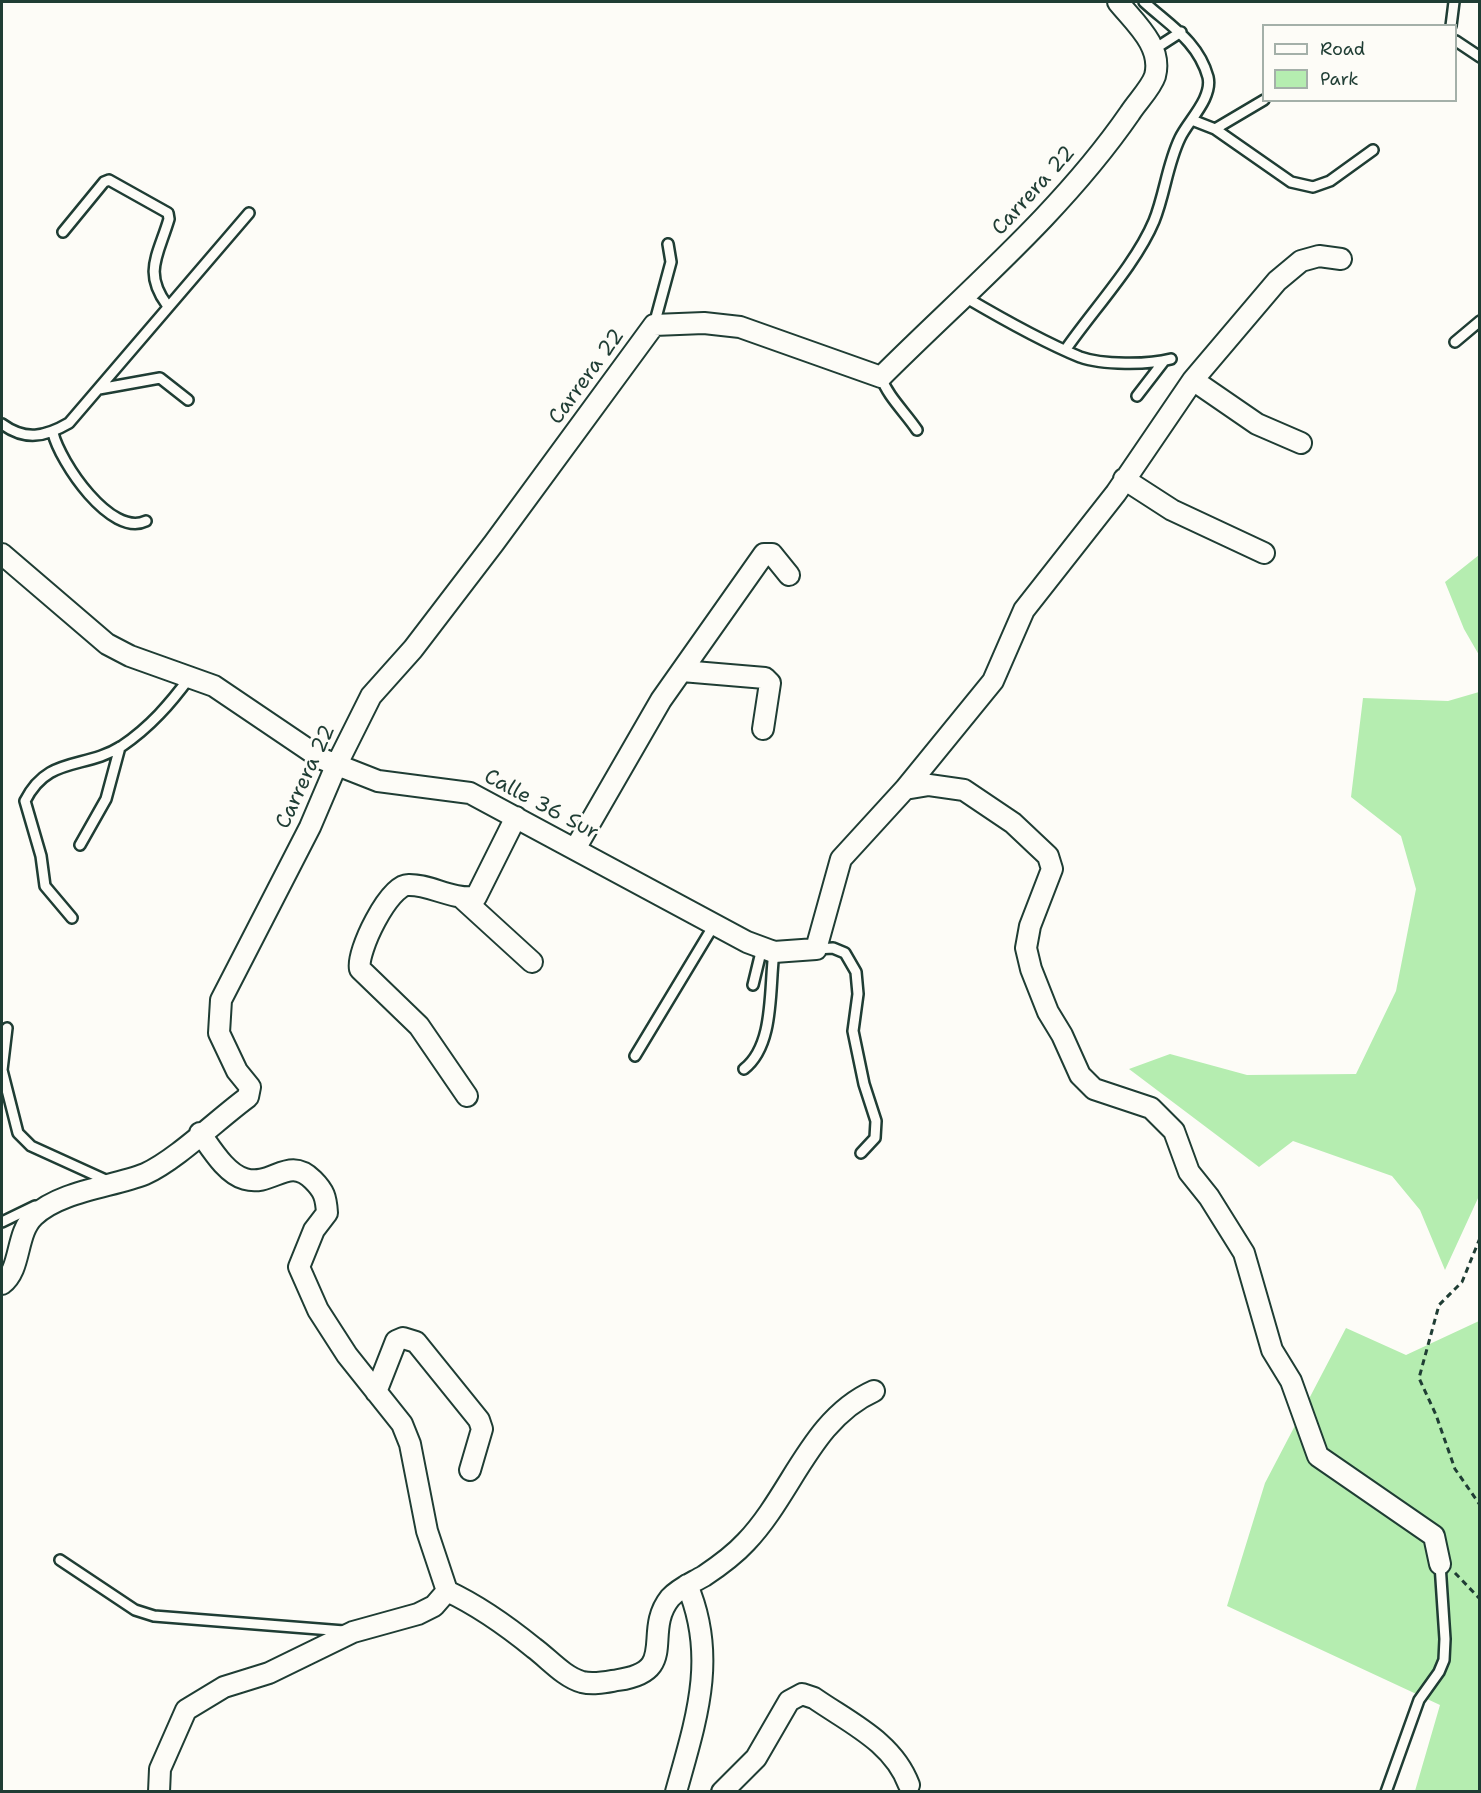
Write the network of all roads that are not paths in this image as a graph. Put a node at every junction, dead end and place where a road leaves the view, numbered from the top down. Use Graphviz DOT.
graph roads {
  1 [pos="1118,2"];
  2 [pos="1144,2"];
  3 [pos="1454,2"];
  4 [pos="1451,24"];
  5 [pos="1181,32"];
  6 [pos="1457,42"];
  7 [pos="1153,50"];
  8 [pos="1479,57"];
  9 [pos="1262,101"];
  10 [pos="1192,120"];
  11 [pos="1215,129"];
  12 [pos="1373,150"];
  13 [pos="249,213"];
  14 [pos="63,232"];
  15 [pos="669,244"];
  16 [pos="1341,259"];
  17 [pos="964,296"];
  18 [pos="167,305"];
  19 [pos="1479,321"];
  20 [pos="654,325"];
  21 [pos="1455,342"];
  22 [pos="1066,349"];
  23 [pos="881,377"];
  24 [pos="1193,380"];
  25 [pos="99,389"];
  26 [pos="1137,396"];
  27 [pos="188,400"];
  28 [pos="2,424"];
  29 [pos="917,430"];
  30 [pos="53,433"];
  31 [pos="1301,443"];
  32 [pos="1124,479"];
  33 [pos="146,521"];
  34 [pos="1263,553"];
  35 [pos="2,554"];
  36 [pos="789,575"];
  37 [pos="682,670"];
  38 [pos="190,676"];
  39 [pos="763,729"];
  40 [pos="120,747"];
  41 [pos="336,766"];
  42 [pos="904,789"];
  43 [pos="516,817"];
  44 [pos="80,845"];
  45 [pos="575,849"];
  46 [pos="463,899"];
  47 [pos="72,918"];
  48 [pos="714,925"];
  49 [pos="816,949"];
  50 [pos="768,950"];
  51 [pos="532,962"];
  52 [pos="753,984"];
  53 [pos="7,1028"];
  54 [pos="635,1056"];
  55 [pos="744,1069"];
  56 [pos="2,1070"];
  57 [pos="467,1096"];
  58 [pos="200,1133"];
  59 [pos="861,1153"];
  60 [pos="105,1180"];
  61 [pos="2,1222"];
  62 [pos="2,1284"];
  63 [pos="873,1391"];
  64 [pos="376,1392"];
  65 [pos="470,1470"];
  66 [pos="60,1560"];
  67 [pos="1440,1564"];
  68 [pos="687,1585"];
  69 [pos="447,1591"];
  70 [pos="353,1632"];
  71 [pos="909,1785"];
  72 [pos="159,1791"];
  73 [pos="676,1791"];
  74 [pos="722,1791"];
  75 [pos="1386,1791"];
  1 -- 7 [label="street"];
  2 -- 5 [label="lane"];
  3 -- 4 [label="lane"];
  5 -- 7 [label="lane"];
  5 -- 10 [label="lane"];
  6 -- 8 [label="lane"];
  7 -- 17 [label="street, Carrera 22"];
  9 -- 11 [label="lane"];
  10 -- 11 [label="lane"];
  10 -- 22 [label="lane"];
  11 -- 12 [label="lane"];
  13 -- 18 [label="lane"];
  14 -- 18 [label="lane"];
  15 -- 20 [label="lane"];
  16 -- 24 [label="street"];
  17 -- 22 [label="lane"];
  17 -- 23 [label="street, Carrera 22"];
  18 -- 25 [label="lane"];
  19 -- 21 [label="lane"];
  20 -- 23 [label="street, Carrera 22"];
  20 -- 41 [label="street, Carrera 22"];
  22 -- 26 [label="lane"];
  23 -- 29 [label="lane"];
  24 -- 31 [label="street"];
  24 -- 32 [label="street"];
  25 -- 27 [label="lane"];
  25 -- 30 [label="lane"];
  28 -- 30 [label="lane"];
  30 -- 33 [label="lane"];
  32 -- 34 [label="street"];
  32 -- 42 [label="street"];
  35 -- 38 [label="street, Calle 36 Sur"];
  36 -- 37 [label="street"];
  37 -- 39 [label="street"];
  37 -- 45 [label="street"];
  38 -- 40 [label="lane"];
  38 -- 41 [label="street, Calle 36 Sur"];
  40 -- 44 [label="lane"];
  40 -- 47 [label="lane"];
  41 -- 43 [label="street, Calle 36 Sur"];
  41 -- 58 [label="street, Carrera 22"];
  42 -- 49 [label="street"];
  42 -- 67 [label="street"];
  43 -- 45 [label="street, Calle 36 Sur"];
  43 -- 46 [label="street"];
  45 -- 48 [label="street, Calle 36 Sur"];
  46 -- 51 [label="street"];
  46 -- 57 [label="street"];
  48 -- 50 [label="street, Calle 36 Sur"];
  48 -- 54 [label="lane"];
  49 -- 50 [label="street, Calle 36 Sur"];
  49 -- 59 [label="lane"];
  50 -- 52 [label="lane"];
  50 -- 55 [label="lane"];
  53 -- 56 [label="lane"];
  56 -- 60 [label="lane"];
  58 -- 60 [label="street"];
  58 -- 64 [label="street"];
  60 -- 61 [label="lane"];
  60 -- 62 [label="street"];
  63 -- 68 [label="street"];
  64 -- 65 [label="street"];
  64 -- 69 [label="street"];
  66 -- 70 [label="lane"];
  67 -- 75 [label="lane"];
  68 -- 69 [label="street"];
  68 -- 73 [label="street"];
  69 -- 70 [label="street"];
  70 -- 72 [label="street"];
  71 -- 74 [label="street"];
}
